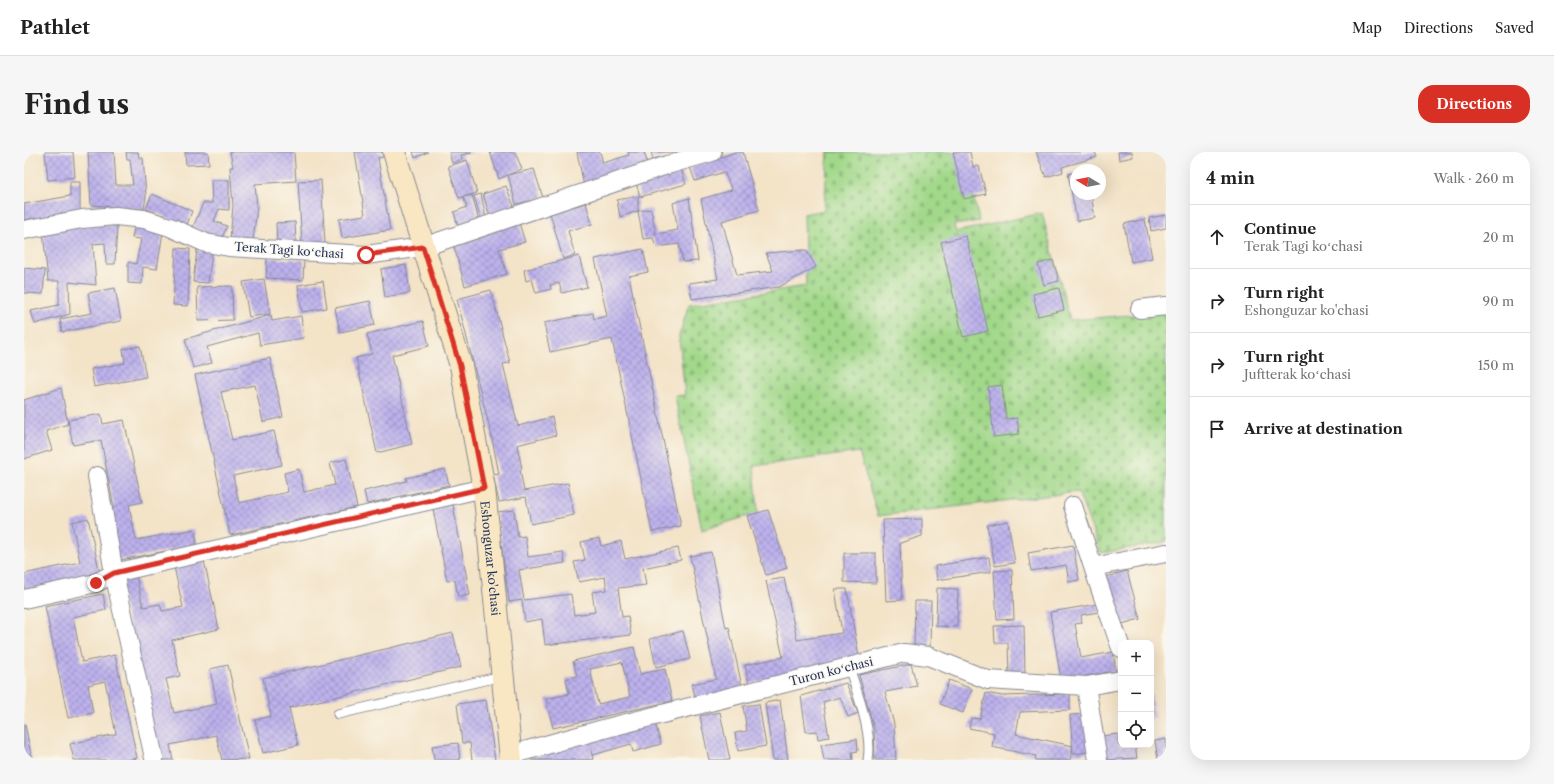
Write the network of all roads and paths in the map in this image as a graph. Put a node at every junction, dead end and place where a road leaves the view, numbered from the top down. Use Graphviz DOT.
graph roads {
  1 [pos="394,152"];
  2 [pos="712,152"];
  3 [pos="24,230"];
  4 [pos="423,247"];
  5 [pos="1166,306"];
  6 [pos="1140,309"];
  7 [pos="97,476"];
  8 [pos="484,488"];
  9 [pos="1074,506"];
  10 [pos="1166,553"];
  11 [pos="1093,567"];
  12 [pos="114,573"];
  13 [pos="24,599"];
  14 [pos="1118,640"];
  15 [pos="849,667"];
  16 [pos="502,676"];
  17 [pos="1118,681"];
  18 [pos="1086,686"];
  19 [pos="338,714"];
  20 [pos="154,758"];
  21 [pos="510,758"];
  22 [pos="868,760"];
  23 [pos="1098,760"];
  1 -- 4 [label="street, Eshonguzar ko'chasi"];
  2 -- 4 [label="street, Terak Tagi koʻchasi"];
  3 -- 4 [label="street, Terak Tagi koʻchasi"];
  4 -- 8 [label="street, Eshonguzar ko'chasi"];
  5 -- 6 [label="street"];
  7 -- 12 [label="street"];
  8 -- 12 [label="street"];
  8 -- 16 [label="street, Eshonguzar ko'chasi"];
  9 -- 11 [label="street"];
  10 -- 11 [label="street"];
  11 -- 14 [label="street"];
  12 -- 13 [label="street"];
  12 -- 20 [label="street"];
  15 -- 18 [label="street, Turon koʻchasi"];
  15 -- 21 [label="street, Turon koʻchasi"];
  15 -- 22 [label="lane"];
  16 -- 19 [label="lane"];
  16 -- 21 [label="street, Eshonguzar ko'chasi"];
  17 -- 18 [label="street, Turon koʻchasi"];
  18 -- 23 [label="street"];
}
